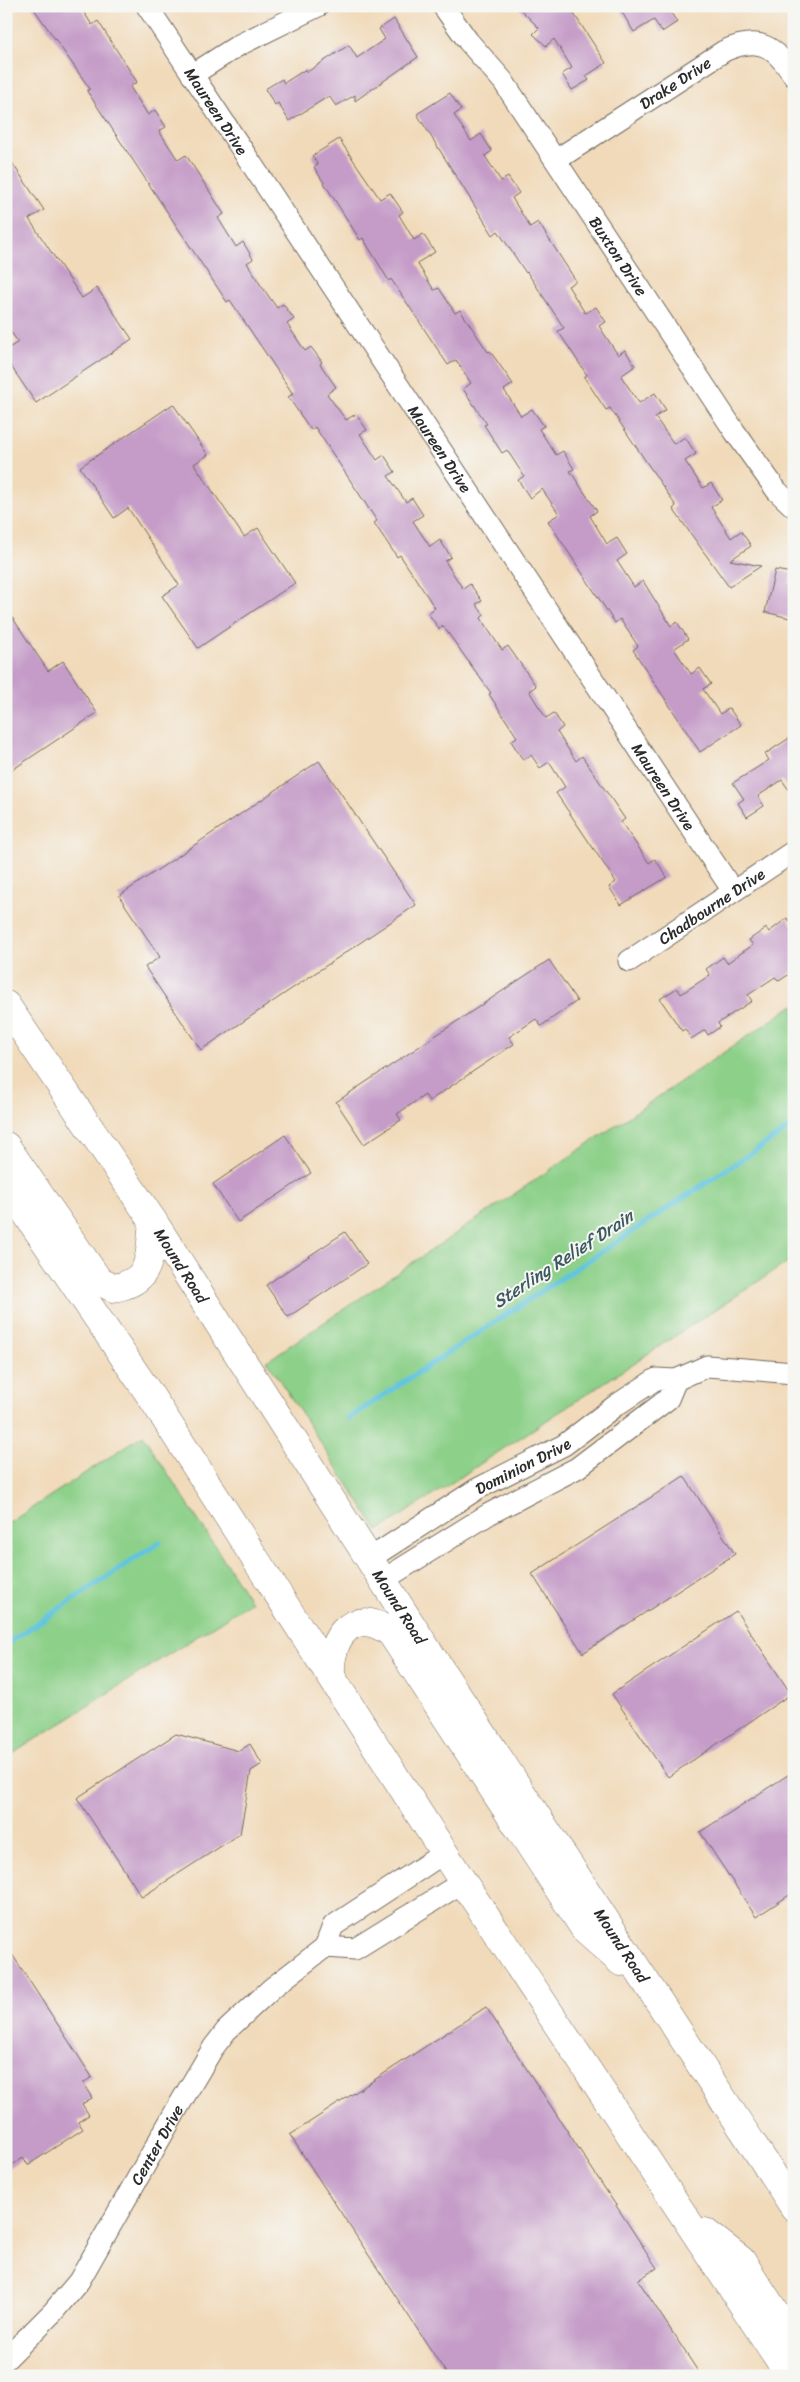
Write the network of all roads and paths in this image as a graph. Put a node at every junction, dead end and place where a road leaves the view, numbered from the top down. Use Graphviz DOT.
graph roads {
  1 [pos="146,6"];
  2 [pos="318,6"];
  3 [pos="442,6"];
  4 [pos="192,75"];
  5 [pos="794,76"];
  6 [pos="556,160"];
  7 [pos="794,507"];
  8 [pos="794,851"];
  9 [pos="733,891"];
  10 [pos="629,961"];
  11 [pos="6,1005"];
  12 [pos="6,1146"];
  13 [pos="6,1184"];
  14 [pos="153,1221"];
  15 [pos="794,1373"];
  16 [pos="376,1569"];
  17 [pos="331,1675"];
  18 [pos="444,1853"];
  19 [pos="463,1882"];
  20 [pos="325,1947"];
  21 [pos="649,1986"];
  22 [pos="794,2207"];
  23 [pos="688,2219"];
  24 [pos="794,2341"];
  25 [pos="6,2359"];
  26 [pos="790,2376"];
  1 -- 4 [label="street, Maureen Drive"];
  2 -- 4 [label="street"];
  3 -- 6 [label="street, Buxton Drive"];
  4 -- 9 [label="street, Maureen Drive"];
  5 -- 6 [label="street, Drake Drive"];
  6 -- 7 [label="street, Buxton Drive"];
  8 -- 9 [label="street, Chadbourne Drive"];
  9 -- 10 [label="street, Chadbourne Drive"];
  11 -- 14 [label="main road, Mound Road"];
  12 -- 14 [label="main road"];
  13 -- 17 [label="main road"];
  14 -- 16 [label="main road, Mound Road"];
  15 -- 16 [label="street, Dominion Drive"];
  16 -- 21 [label="main road, Mound Road"];
  17 -- 18 [label="main road"];
  17 -- 21 [label="main road"];
  18 -- 19 [label="main road"];
  18 -- 20 [label="street, Center Drive"];
  19 -- 20 [label="street"];
  19 -- 23 [label="main road"];
  20 -- 25 [label="street, Center Drive"];
  21 -- 22 [label="main road, Mound Road"];
  23 -- 24 [label="main road"];
  23 -- 26 [label="main road"];
}
